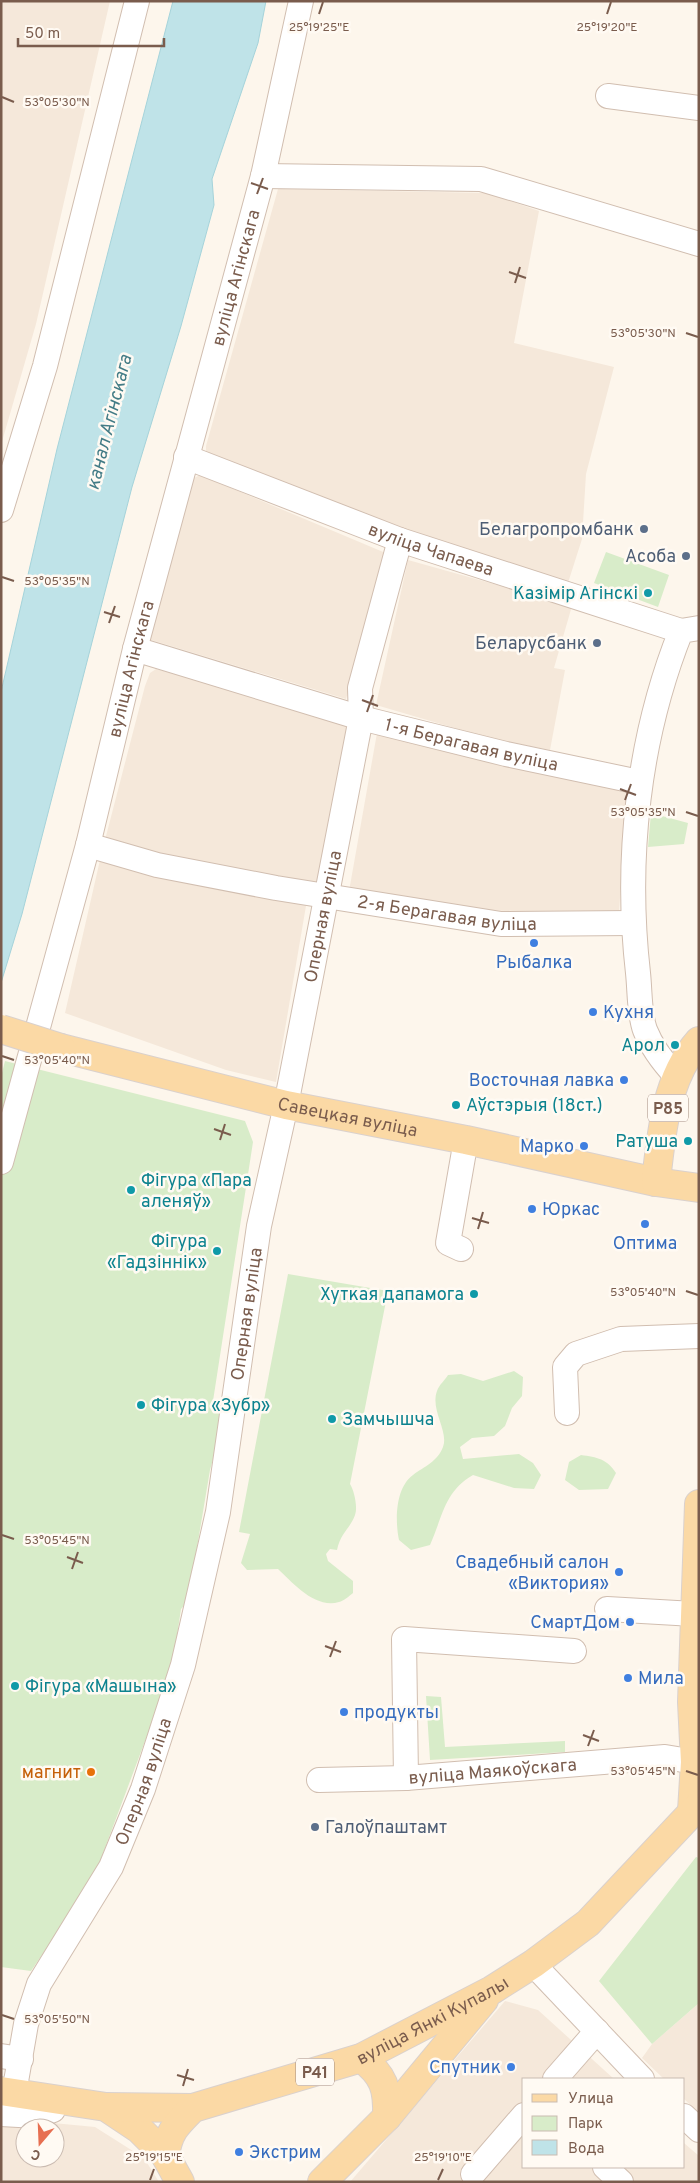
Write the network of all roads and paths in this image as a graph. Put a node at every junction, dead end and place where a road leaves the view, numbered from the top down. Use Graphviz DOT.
graph roads {
  1 [pos="138,1"];
  2 [pos="301,1"];
  3 [pos="608,96"];
  4 [pos="699,108"];
  5 [pos="263,176"];
  6 [pos="699,244"];
  7 [pos="186,457"];
  8 [pos="1,510"];
  9 [pos="400,540"];
  10 [pos="690,629"];
  11 [pos="134,649"];
  12 [pos="361,718"];
  13 [pos="639,782"];
  14 [pos="88,845"];
  15 [pos="326,896"];
  16 [pos="632,922"];
  17 [pos="1,1029"];
  18 [pos="699,1041"];
  19 [pos="676,1076"];
  20 [pos="286,1105"];
  21 [pos="466,1140"];
  22 [pos="1,1162"];
  23 [pos="656,1182"];
  24 [pos="699,1188"];
  25 [pos="461,1249"];
  26 [pos="699,1336"];
  27 [pos="568,1413"];
  28 [pos="699,1504"];
  29 [pos="607,1609"];
  30 [pos="694,1614"];
  31 [pos="574,1652"];
  32 [pos="696,1707"];
  33 [pos="697,1763"];
  34 [pos="406,1778"];
  35 [pos="319,1780"];
  36 [pos="697,1815"];
  37 [pos="533,1964"];
  38 [pos="492,1990"];
  39 [pos="597,2031"];
  40 [pos="11,2058"];
  41 [pos="361,2058"];
  42 [pos="556,2078"];
  43 [pos="641,2078"];
  44 [pos="5,2099"];
  45 [pos="106,2106"];
  46 [pos="193,2108"];
  47 [pos="387,2117"];
  48 [pos="522,2117"];
  49 [pos="685,2117"];
  50 [pos="699,2130"];
  51 [pos="165,2155"];
  52 [pos="606,2168"];
  53 [pos="473,2174"];
  54 [pos="180,2182"];
  55 [pos="322,2182"];
  56 [pos="621,2182"];
  1 -- 8 [label="street"];
  2 -- 5 [label="street, вуліца Агінскага"];
  3 -- 4 [label="street"];
  5 -- 6 [label="street"];
  5 -- 7 [label="street, вуліца Агінскага"];
  7 -- 9 [label="street, вуліца Чапаева"];
  7 -- 11 [label="street, вуліца Агінскага"];
  9 -- 10 [label="street, вуліца Чапаева"];
  9 -- 12 [label="street, Оперная вуліца"];
  10 -- 13 [label="street"];
  11 -- 12 [label="street, 1-я Берагавая вуліца"];
  11 -- 14 [label="street, вуліца Агінскага"];
  12 -- 13 [label="street, 1-я Берагавая вуліца"];
  12 -- 15 [label="street, Оперная вуліца"];
  13 -- 16 [label="street"];
  14 -- 15 [label="street, 2-я Берагавая вуліца"];
  14 -- 22 [label="street, вуліца Агінскага"];
  15 -- 16 [label="street, 2-я Берагавая вуліца"];
  15 -- 20 [label="street, Оперная вуліца"];
  16 -- 19 [label="street"];
  17 -- 20 [label="main road, Савецкая вуліца, bridge"];
  18 -- 19 [label="main road, Р85"];
  19 -- 23 [label="main road, Р85"];
  20 -- 21 [label="main road, Савецкая вуліца"];
  20 -- 40 [label="street, Оперная вуліца"];
  21 -- 23 [label="main road, Савецкая вуліца"];
  21 -- 25 [label="street"];
  23 -- 24 [label="main road, Савецкая вуліца"];
  26 -- 27 [label="street"];
  28 -- 30 [label="main road"];
  29 -- 30 [label="street"];
  30 -- 32 [label="main road"];
  31 -- 34 [label="street"];
  32 -- 33 [label="main road"];
  33 -- 34 [label="street, вуліца Маякоўскага"];
  33 -- 36 [label="main road"];
  34 -- 35 [label="street, вуліца Маякоўскага"];
  36 -- 37 [label="main road, вуліца Янкі Купалы / Р41"];
  37 -- 38 [label="main road, вуліца Янкі Купалы / Р41"];
  37 -- 39 [label="street"];
  38 -- 41 [label="main road, вуліца Янкі Купалы / Р41"];
  38 -- 47 [label="main road, Р41"];
  39 -- 42 [label="street"];
  39 -- 43 [label="street"];
  40 -- 44 [label="street, Оперная вуліца"];
  41 -- 46 [label="main road, вуліца Янкі Купалы / Р41"];
  41 -- 47 [label="main road"];
  44 -- 45 [label="main road, Р41"];
  45 -- 46 [label="main road, Р41"];
  45 -- 51 [label="main road, Р41"];
  46 -- 51 [label="main road, вуліца Янкі Купалы / Р41"];
  47 -- 55 [label="main road, Р41"];
  48 -- 53 [label="street"];
  49 -- 50 [label="street"];
  51 -- 54 [label="main road, Р41"];
  52 -- 56 [label="street"];
}
